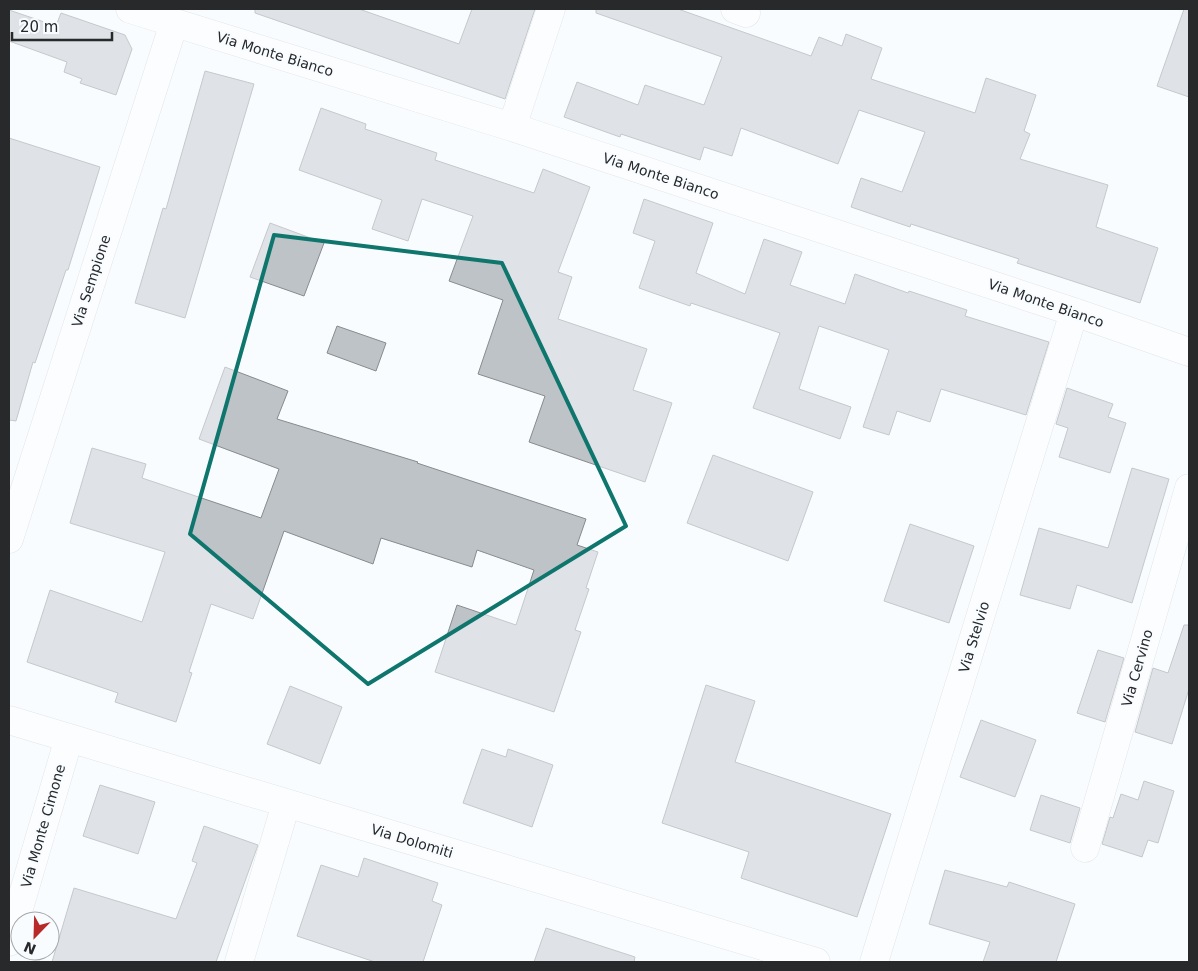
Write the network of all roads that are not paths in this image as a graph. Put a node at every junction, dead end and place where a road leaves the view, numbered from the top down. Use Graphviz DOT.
graph roads {
  1 [pos="130,9"];
  2 [pos="551,9"];
  3 [pos="174,23"];
  4 [pos="512,127"];
  5 [pos="1074,312"];
  6 [pos="1189,352"];
  7 [pos="1189,488"];
  8 [pos="9,539"];
  9 [pos="9,720"];
  10 [pos="69,738"];
  11 [pos="286,804"];
  12 [pos="1084,848"];
  13 [pos="9,942"];
  14 [pos="238,962"];
  15 [pos="816,962"];
  16 [pos="874,962"];
  1 -- 3 [label="street, Via Monte Bianco"];
  2 -- 4 [label="street"];
  3 -- 4 [label="street, Via Monte Bianco"];
  3 -- 8 [label="street, Via Sempione"];
  4 -- 5 [label="street, Via Monte Bianco"];
  5 -- 6 [label="street, Via Monte Bianco"];
  5 -- 16 [label="street, Via Stelvio"];
  7 -- 12 [label="street, Via Cervino"];
  9 -- 10 [label="street, Via Dolomiti"];
  10 -- 11 [label="street, Via Dolomiti"];
  10 -- 13 [label="street, Via Monte Cimone"];
  11 -- 14 [label="street"];
  11 -- 15 [label="street, Via Dolomiti"];
}
